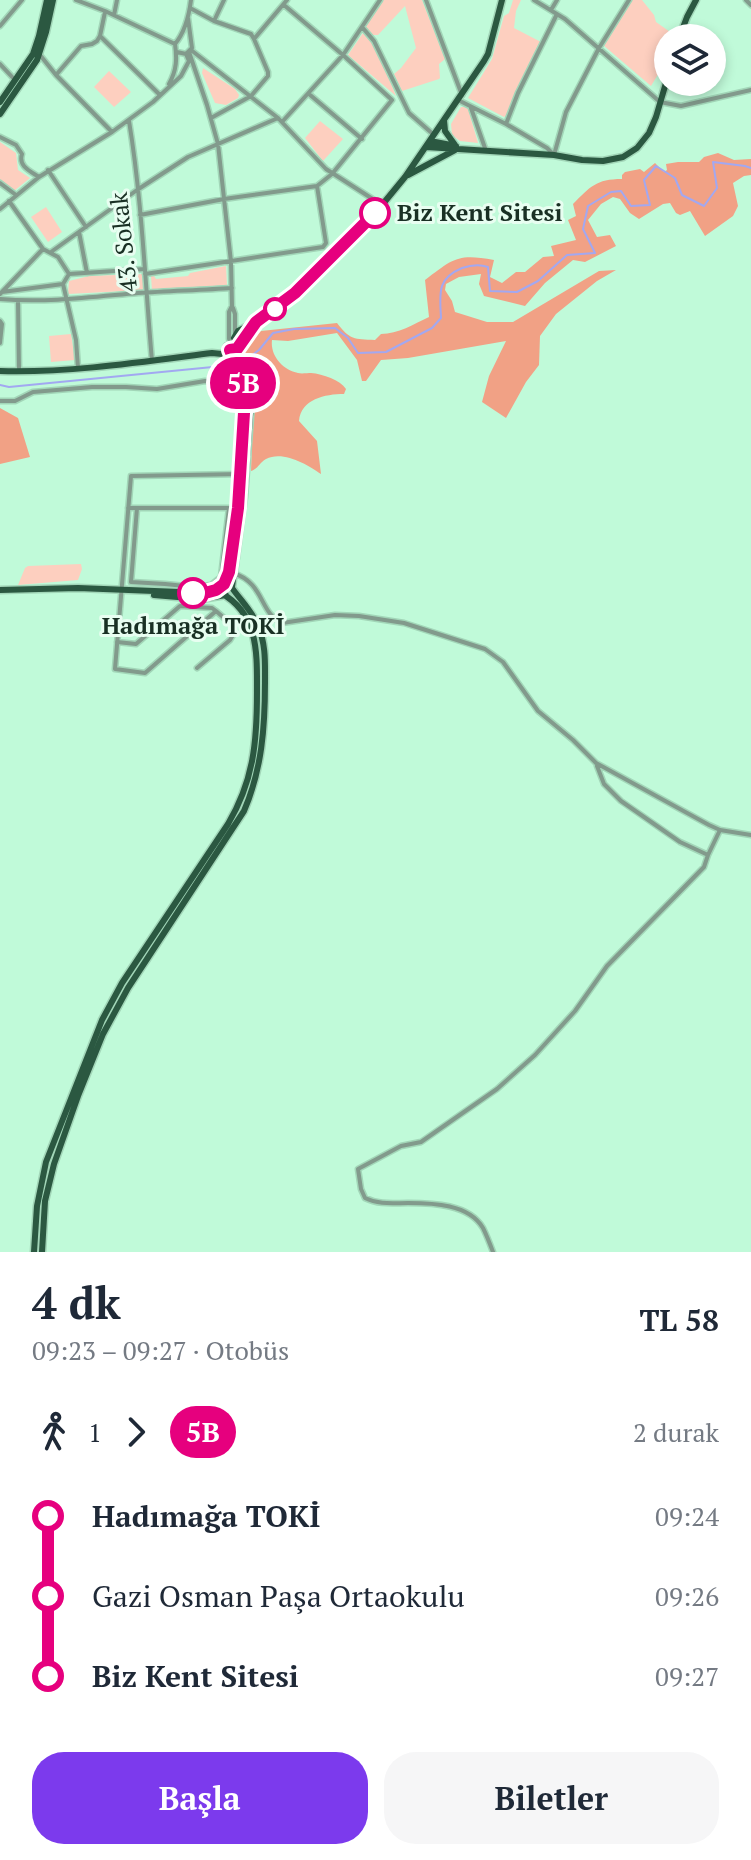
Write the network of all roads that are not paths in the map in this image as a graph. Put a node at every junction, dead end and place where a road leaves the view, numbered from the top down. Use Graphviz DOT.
graph roads {
  1 [pos="22,0"];
  2 [pos="50,0"];
  3 [pos="76,0"];
  4 [pos="117,0"];
  5 [pos="191,0"];
  6 [pos="224,0"];
  7 [pos="380,0"];
  8 [pos="426,0"];
  9 [pos="534,0"];
  10 [pos="557,0"];
  11 [pos="629,0"];
  12 [pos="696,0"];
  13 [pos="746,0"];
  14 [pos="502,1"];
  15 [pos="285,2"];
  16 [pos="751,5"];
  17 [pos="190,8"];
  18 [pos="551,10"];
  19 [pos="105,11"];
  20 [pos="557,14"];
  21 [pos="114,15"];
  22 [pos="188,18"];
  23 [pos="214,21"];
  24 [pos="684,24"];
  25 [pos="0,26"];
  26 [pos="362,27"];
  27 [pos="100,36"];
  28 [pos="181,38"];
  29 [pos="254,39"];
  30 [pos="191,43"];
  31 [pos="175,44"];
  32 [pos="599,48"];
  33 [pos="177,52"];
  34 [pos="189,52"];
  35 [pos="39,54"];
  36 [pos="343,55"];
  37 [pos="0,64"];
  38 [pos="56,75"];
  39 [pos="15,80"];
  40 [pos="168,87"];
  41 [pos="750,91"];
  42 [pos="309,94"];
  43 [pos="160,95"];
  44 [pos="251,96"];
  45 [pos="662,96"];
  46 [pos="460,97"];
  47 [pos="0,102"];
  48 [pos="660,102"];
  49 [pos="471,108"];
  50 [pos="0,114"];
  51 [pos="211,118"];
  52 [pos="280,120"];
  53 [pos="444,120"];
  54 [pos="129,121"];
  55 [pos="506,124"];
  56 [pos="112,132"];
  57 [pos="0,137"];
  58 [pos="362,139"];
  59 [pos="430,141"];
  60 [pos="218,144"];
  61 [pos="459,148"];
  62 [pos="486,151"];
  63 [pos="554,155"];
  64 [pos="48,170"];
  65 [pos="332,174"];
  66 [pos="39,177"];
  67 [pos="405,177"];
  68 [pos="0,183"];
  69 [pos="317,186"];
  70 [pos="137,190"];
  71 [pos="16,195"];
  72 [pos="224,199"];
  73 [pos="9,201"];
  74 [pos="382,205"];
  75 [pos="0,209"];
  76 [pos="140,215"];
  77 [pos="86,227"];
  78 [pos="79,232"];
  79 [pos="43,249"];
  80 [pos="51,252"];
  81 [pos="231,262"];
  82 [pos="145,272"];
  83 [pos="69,274"];
  84 [pos="87,274"];
  85 [pos="63,284"];
  86 [pos="232,288"];
  87 [pos="148,292"];
  88 [pos="1,295"];
  89 [pos="67,299"];
  90 [pos="18,301"];
  91 [pos="0,321"];
  92 [pos="256,322"];
  93 [pos="0,343"];
  94 [pos="230,343"];
  95 [pos="239,346"];
  96 [pos="152,361"];
  97 [pos="78,368"];
  98 [pos="0,371"];
  99 [pos="19,371"];
  100 [pos="242,379"];
  101 [pos="0,401"];
  102 [pos="241,474"];
  103 [pos="128,508"];
  104 [pos="137,508"];
  105 [pos="229,508"];
  106 [pos="241,508"];
  107 [pos="233,573"];
  108 [pos="222,585"];
  109 [pos="232,589"];
  110 [pos="0,590"];
  111 [pos="122,590"];
  112 [pos="226,595"];
  113 [pos="181,597"];
  114 [pos="180,606"];
  115 [pos="216,611"];
  116 [pos="117,642"];
  117 [pos="197,668"];
  118 [pos="596,763"];
  119 [pos="720,830"];
  120 [pos="751,835"];
  121 [pos="708,855"];
  122 [pos="34,1252"];
  123 [pos="42,1252"];
  124 [pos="493,1252"];
  1 -- 25 [label="street"];
  2 -- 35 [label="main road"];
  2 -- 39 [label="main road"];
  3 -- 19 [label="street"];
  4 -- 21 [label="street"];
  5 -- 17 [label="street"];
  6 -- 23 [label="street"];
  7 -- 26 [label="street"];
  8 -- 46 [label="street"];
  9 -- 18 [label="street"];
  10 -- 18 [label="street"];
  11 -- 32 [label="street"];
  12 -- 24 [label="main road"];
  13 -- 16 [label="street"];
  14 -- 46 [label="main road"];
  15 -- 29 [label="street"];
  15 -- 36 [label="street"];
  17 -- 22 [label="street"];
  17 -- 23 [label="street"];
  18 -- 20 [label="street"];
  19 -- 21 [label="street"];
  19 -- 27 [label="street"];
  20 -- 32 [label="street"];
  20 -- 55 [label="street"];
  21 -- 31 [label="street"];
  22 -- 28 [label="street"];
  22 -- 30 [label="street"];
  23 -- 29 [label="street"];
  26 -- 36 [label="street"];
  26 -- 59 [label="street"];
  27 -- 38 [label="street"];
  27 -- 43 [label="street"];
  28 -- 30 [label="street"];
  28 -- 31 [label="street"];
  29 -- 44 [label="street"];
  30 -- 34 [label="street"];
  31 -- 33 [label="street"];
  32 -- 48 [label="street"];
  32 -- 63 [label="street"];
  33 -- 34 [label="street"];
  33 -- 40 [label="street"];
  34 -- 40 [label="street"];
  34 -- 44 [label="street"];
  34 -- 51 [label="street"];
  35 -- 38 [label="street"];
  35 -- 50 [label="main road"];
  36 -- 42 [label="street"];
  36 -- 58 [label="street"];
  37 -- 39 [label="street"];
  38 -- 56 [label="street"];
  39 -- 47 [label="main road"];
  40 -- 43 [label="street"];
  41 -- 48 [label="street"];
  42 -- 52 [label="street"];
  42 -- 58 [label="street"];
  43 -- 54 [label="street"];
  44 -- 51 [label="street"];
  44 -- 52 [label="street"];
  45 -- 48 [label="main road"];
  46 -- 49 [label="street"];
  46 -- 53 [label="main road"];
  48 -- 63 [label="main road"];
  49 -- 55 [label="street"];
  49 -- 62 [label="street"];
  51 -- 60 [label="street"];
  52 -- 60 [label="street"];
  52 -- 65 [label="street"];
  53 -- 59 [label="main road"];
  53 -- 61 [label="main road"];
  54 -- 56 [label="street"];
  54 -- 70 [label="street, 43. Sokak"];
  55 -- 63 [label="street"];
  56 -- 64 [label="street"];
  57 -- 66 [label="street"];
  58 -- 65 [label="street"];
  59 -- 61 [label="main road"];
  59 -- 67 [label="main road"];
  60 -- 70 [label="street"];
  60 -- 72 [label="street"];
  61 -- 62 [label="main road"];
  61 -- 67 [label="main road"];
  62 -- 63 [label="main road"];
  64 -- 66 [label="street"];
  64 -- 77 [label="street"];
  65 -- 69 [label="street"];
  65 -- 74 [label="street"];
  66 -- 71 [label="street"];
  67 -- 74 [label="main road"];
  68 -- 71 [label="street"];
  69 -- 72 [label="street"];
  69 -- 81 [label="street"];
  70 -- 76 [label="street, 43. Sokak"];
  70 -- 77 [label="street"];
  71 -- 73 [label="street"];
  72 -- 76 [label="street"];
  72 -- 81 [label="street"];
  73 -- 75 [label="street"];
  73 -- 79 [label="street"];
  74 -- 92 [label="main road"];
  76 -- 82 [label="street, 43. Sokak"];
  77 -- 78 [label="street"];
  78 -- 80 [label="street"];
  78 -- 84 [label="street"];
  79 -- 80 [label="street"];
  79 -- 88 [label="street"];
  80 -- 83 [label="street"];
  81 -- 82 [label="street"];
  81 -- 86 [label="street"];
  82 -- 84 [label="street"];
  82 -- 87 [label="street, 43. Sokak"];
  83 -- 84 [label="street"];
  83 -- 85 [label="street"];
  85 -- 88 [label="street"];
  85 -- 89 [label="street"];
  86 -- 87 [label="street"];
  86 -- 94 [label="street"];
  87 -- 89 [label="street"];
  87 -- 96 [label="street, 43. Sokak"];
  88 -- 90 [label="street"];
  89 -- 90 [label="street"];
  89 -- 97 [label="street"];
  90 -- 99 [label="street"];
  91 -- 93 [label="street"];
  92 -- 94 [label="main road"];
  92 -- 95 [label="main road"];
  94 -- 95 [label="main road"];
  94 -- 96 [label="main road"];
  94 -- 100 [label="main road"];
  95 -- 106 [label="main road"];
  96 -- 97 [label="main road"];
  97 -- 99 [label="main road"];
  98 -- 99 [label="main road"];
  100 -- 101 [label="street"];
  100 -- 102 [label="main road"];
  102 -- 103 [label="street"];
  102 -- 106 [label="main road"];
  103 -- 104 [label="street"];
  103 -- 111 [label="street"];
  104 -- 105 [label="street"];
  104 -- 105 [label="street"];
  105 -- 106 [label="street"];
  106 -- 107 [label="main road"];
  106 -- 108 [label="main road"];
  107 -- 109 [label="main road"];
  107 -- 118 [label="street"];
  108 -- 109 [label="main road"];
  108 -- 111 [label="main road"];
  108 -- 112 [label="main road"];
  109 -- 112 [label="main road"];
  109 -- 123 [label="main road"];
  110 -- 111 [label="main road"];
  111 -- 113 [label="main road"];
  111 -- 116 [label="street"];
  112 -- 113 [label="main road"];
  112 -- 122 [label="main road"];
  113 -- 114 [label="street"];
  114 -- 115 [label="street"];
  114 -- 116 [label="street"];
  115 -- 116 [label="street"];
  115 -- 117 [label="street"];
  118 -- 119 [label="street"];
  118 -- 121 [label="street"];
  119 -- 120 [label="street"];
  119 -- 121 [label="street"];
  121 -- 124 [label="street"];
}
